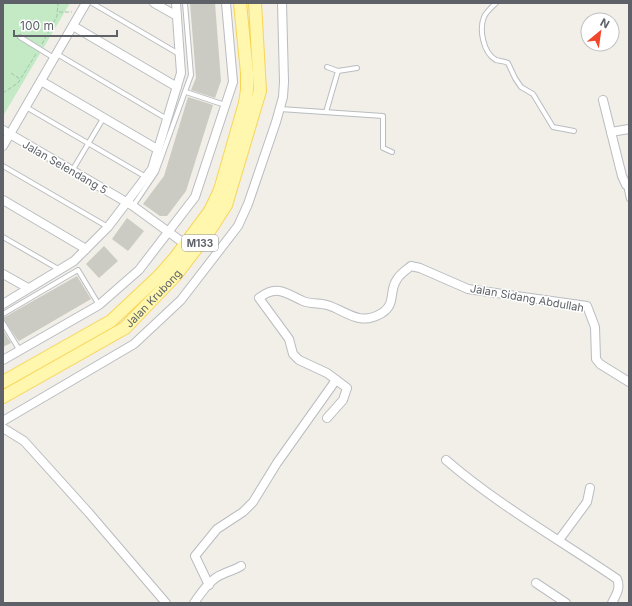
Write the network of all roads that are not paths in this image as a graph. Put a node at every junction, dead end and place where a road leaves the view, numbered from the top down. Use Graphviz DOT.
graph roads {
  1 [pos="86,3"];
  2 [pos="92,3"];
  3 [pos="154,3"];
  4 [pos="176,3"];
  5 [pos="185,3"];
  6 [pos="226,3"];
  7 [pos="241,3"];
  8 [pos="249,3"];
  9 [pos="255,3"];
  10 [pos="282,3"];
  11 [pos="496,3"];
  12 [pos="177,16"];
  13 [pos="72,26"];
  14 [pos="257,33"];
  15 [pos="20,37"];
  16 [pos="179,54"];
  17 [pos="55,56"];
  18 [pos="327,67"];
  19 [pos="357,68"];
  20 [pos="338,71"];
  21 [pos="41,81"];
  22 [pos="177,87"];
  23 [pos="186,92"];
  24 [pos="603,100"];
  25 [pos="225,105"];
  26 [pos="25,107"];
  27 [pos="280,109"];
  28 [pos="326,112"];
  29 [pos="104,117"];
  30 [pos="167,119"];
  31 [pos="629,129"];
  32 [pos="574,131"];
  33 [pos="6,132"];
  34 [pos="611,132"];
  35 [pos="88,144"];
  36 [pos="3,146"];
  37 [pos="157,149"];
  38 [pos="392,152"];
  39 [pos="3,166"];
  40 [pos="72,171"];
  41 [pos="146,177"];
  42 [pos="628,185"];
  43 [pos="629,199"];
  44 [pos="3,200"];
  45 [pos="130,205"];
  46 [pos="108,227"];
  47 [pos="169,232"];
  48 [pos="3,237"];
  49 [pos="185,244"];
  50 [pos="86,249"];
  51 [pos="60,270"];
  52 [pos="3,274"];
  53 [pos="28,288"];
  54 [pos="3,304"];
  55 [pos="99,305"];
  56 [pos="3,314"];
  57 [pos="3,322"];
  58 [pos="20,351"];
  59 [pos="3,360"];
  60 [pos="336,380"];
  61 [pos="3,382"];
  62 [pos="629,382"];
  63 [pos="3,397"];
  64 [pos="327,418"];
  65 [pos="3,421"];
  66 [pos="3,428"];
  67 [pos="446,460"];
  68 [pos="590,488"];
  69 [pos="559,540"];
  70 [pos="241,566"];
  71 [pos="536,583"];
  72 [pos="209,585"];
  73 [pos="166,603"];
  74 [pos="194,603"];
  75 [pos="566,603"];
  76 [pos="612,603"];
  1 -- 13 [label="street"];
  2 -- 16 [label="lane"];
  3 -- 12 [label="street"];
  4 -- 12 [label="street"];
  5 -- 23 [label="lane"];
  6 -- 25 [label="street"];
  7 -- 49 [label="main road, Jalan Krubong / M133"];
  8 -- 14 [label="main road"];
  9 -- 14 [label="main road, Jalan Krubong / M133"];
  10 -- 27 [label="street"];
  11 -- 32 [label="lane"];
  12 -- 16 [label="street"];
  13 -- 17 [label="street"];
  13 -- 22 [label="street"];
  14 -- 63 [label="main road, Jalan Krubong / M133"];
  15 -- 17 [label="lane"];
  16 -- 22 [label="street"];
  17 -- 21 [label="street"];
  17 -- 30 [label="lane"];
  18 -- 20 [label="lane"];
  19 -- 20 [label="lane"];
  20 -- 28 [label="lane"];
  21 -- 26 [label="street"];
  21 -- 29 [label="street"];
  22 -- 30 [label="street"];
  23 -- 25 [label="lane"];
  23 -- 45 [label="lane"];
  24 -- 34 [label="street"];
  25 -- 47 [label="street"];
  26 -- 33 [label="street"];
  26 -- 35 [label="lane"];
  27 -- 28 [label="lane"];
  27 -- 65 [label="street"];
  28 -- 38 [label="lane"];
  29 -- 35 [label="lane"];
  29 -- 37 [label="street"];
  30 -- 37 [label="street"];
  31 -- 34 [label="street"];
  33 -- 36 [label="street"];
  33 -- 40 [label="street, Jalan Selendang 5"];
  34 -- 42 [label="street"];
  35 -- 40 [label="lane"];
  35 -- 41 [label="lane"];
  37 -- 41 [label="street"];
  39 -- 46 [label="lane"];
  40 -- 45 [label="street, Jalan Selendang 5"];
  41 -- 45 [label="street"];
  42 -- 43 [label="lane"];
  44 -- 50 [label="street"];
  45 -- 46 [label="street"];
  45 -- 47 [label="street, Jalan Selendang 5"];
  46 -- 50 [label="street"];
  47 -- 49 [label="street, Jalan Selendang 5"];
  47 -- 55 [label="street"];
  48 -- 51 [label="lane"];
  49 -- 61 [label="main road, Jalan Krubong / M133"];
  50 -- 51 [label="street"];
  51 -- 53 [label="street"];
  52 -- 53 [label="street"];
  53 -- 54 [label="street"];
  55 -- 56 [label="lane"];
  55 -- 58 [label="street"];
  57 -- 58 [label="lane"];
  58 -- 59 [label="street"];
  60 -- 62 [label="street, Jalan Sidang Abdullah"];
  60 -- 64 [label="street, Jalan Sidang Abdullah"];
  60 -- 72 [label="street"];
  66 -- 73 [label="street"];
  67 -- 69 [label="street"];
  68 -- 69 [label="street"];
  69 -- 76 [label="street"];
  70 -- 72 [label="street"];
  71 -- 75 [label="street"];
  72 -- 74 [label="street"];
}
